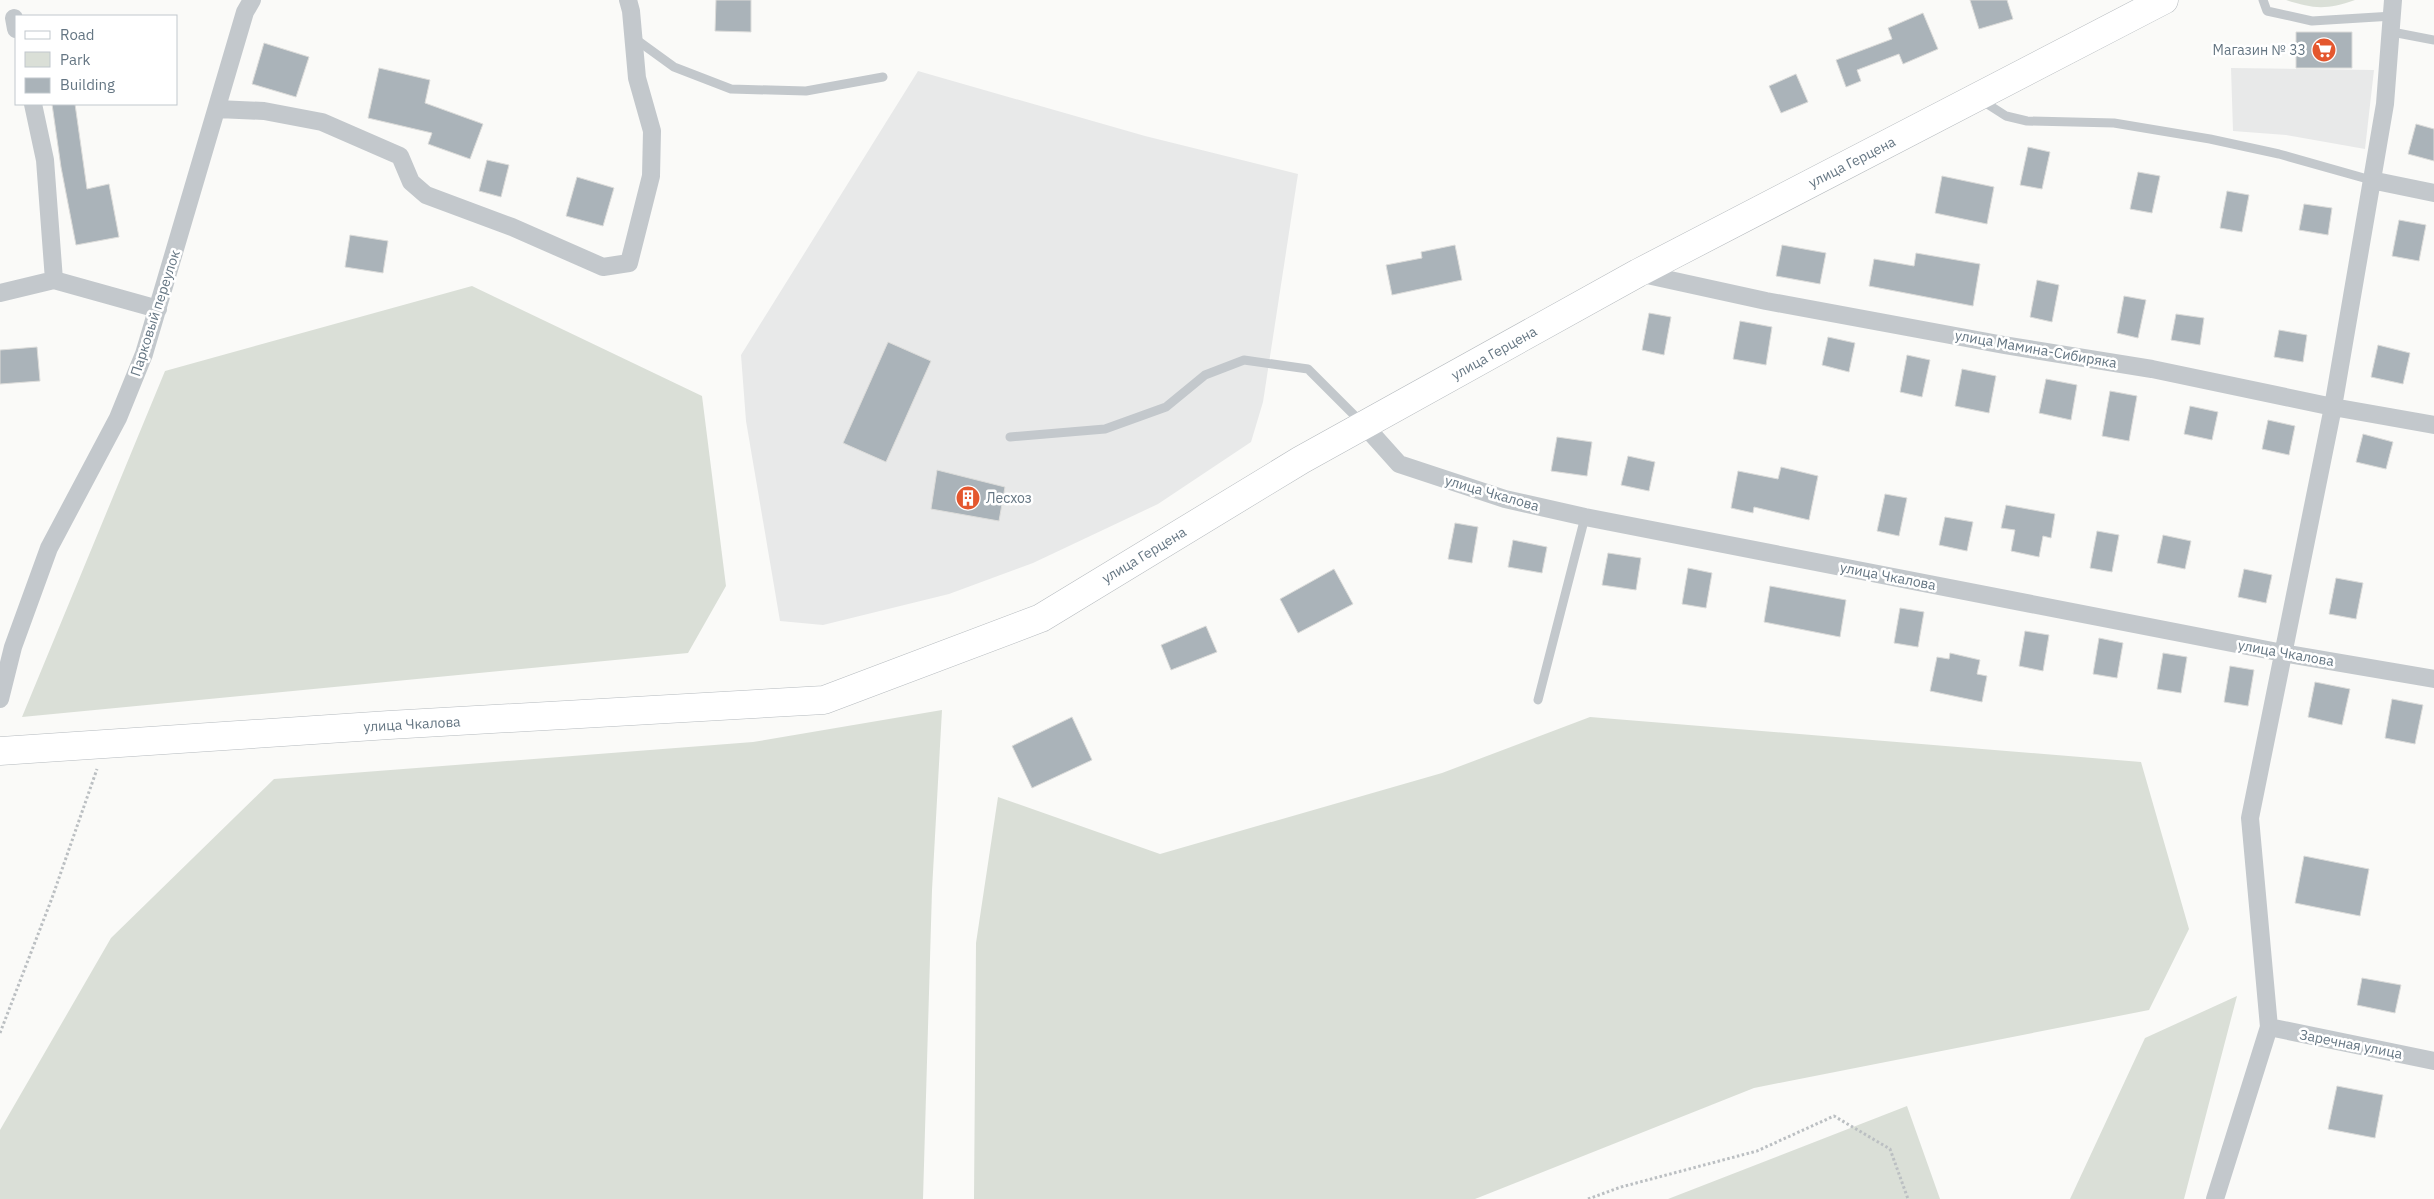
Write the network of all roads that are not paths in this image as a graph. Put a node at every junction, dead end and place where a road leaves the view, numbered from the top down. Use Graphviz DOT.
graph roads {
  1 [pos="252,0"];
  2 [pos="628,0"];
  3 [pos="2164,0"];
  4 [pos="2263,0"];
  5 [pos="2392,16"];
  6 [pos="632,37"];
  7 [pos="2434,40"];
  8 [pos="883,77"];
  9 [pos="1978,98"];
  10 [pos="33,105"];
  11 [pos="218,109"];
  12 [pos="2372,180"];
  13 [pos="2434,193"];
  14 [pos="1638,273"];
  15 [pos="54,280"];
  16 [pos="0,293"];
  17 [pos="158,309"];
  18 [pos="2333,407"];
  19 [pos="1364,425"];
  20 [pos="2434,425"];
  21 [pos="1010,437"];
  22 [pos="1585,517"];
  23 [pos="2283,653"];
  24 [pos="2434,679"];
  25 [pos="0,700"];
  26 [pos="824,700"];
  27 [pos="1538,700"];
  28 [pos="0,752"];
  29 [pos="2269,1028"];
  30 [pos="2434,1061"];
  31 [pos="2215,1199"];
  1 -- 11 [label="street, Парковый переулок"];
  2 -- 6 [label="street"];
  3 -- 9 [label="main road, улица Герцена"];
  4 -- 5 [label="lane"];
  5 -- 7 [label="lane"];
  5 -- 12 [label="street"];
  6 -- 8 [label="lane"];
  6 -- 11 [label="street"];
  9 -- 12 [label="lane"];
  9 -- 14 [label="main road, улица Герцена"];
  10 -- 15 [label="street"];
  11 -- 17 [label="street, Парковый переулок"];
  12 -- 13 [label="street"];
  12 -- 18 [label="street"];
  14 -- 18 [label="street, улица Мамина-Сибиряка"];
  14 -- 19 [label="main road, улица Герцена"];
  15 -- 16 [label="street"];
  15 -- 17 [label="street"];
  17 -- 25 [label="street, Парковый переулок"];
  18 -- 20 [label="street, улица Мамина-Сибиряка"];
  18 -- 23 [label="street"];
  19 -- 21 [label="lane"];
  19 -- 22 [label="street, улица Чкалова"];
  19 -- 26 [label="main road, улица Герцена"];
  22 -- 23 [label="street, улица Чкалова"];
  22 -- 27 [label="lane"];
  23 -- 24 [label="street, улица Чкалова"];
  23 -- 29 [label="street"];
  26 -- 28 [label="main road, улица Чкалова"];
  29 -- 30 [label="street, Заречная улица"];
  29 -- 31 [label="street"];
}
